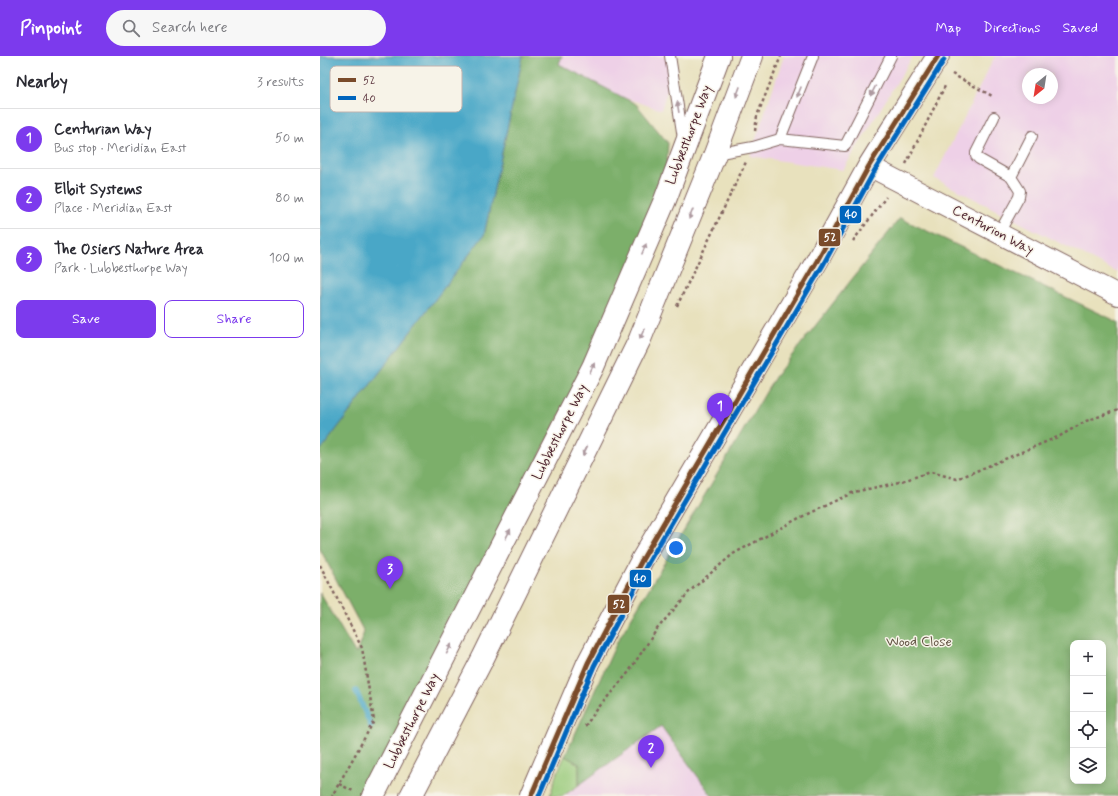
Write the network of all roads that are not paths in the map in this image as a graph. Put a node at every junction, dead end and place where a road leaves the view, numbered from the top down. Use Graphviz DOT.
graph roads {
  1 [pos="670,56"];
  2 [pos="719,56"];
  3 [pos="752,56"];
  4 [pos="813,56"];
  5 [pos="891,56"];
  6 [pos="938,56"];
  7 [pos="994,117"];
  8 [pos="1032,136"];
  9 [pos="780,139"];
  10 [pos="684,146"];
  11 [pos="715,154"];
  12 [pos="869,166"];
  13 [pos="1011,177"];
  14 [pos="999,233"];
  15 [pos="1118,295"];
  16 [pos="365,794"];
  17 [pos="411,796"];
  18 [pos="531,796"];
  10 -- 1 [label="lane, one-way"];
  2 -- 10 [label="main road, Lubbesthorpe Way"];
  3 -- 11 [label="main road, one-way"];
  4 -- 9 [label="lane, one-way"];
  5 -- 9 [label="lane, one-way"];
  6 -- 12 [label="main road"];
  7 -- 13 [label="lane"];
  8 -- 13 [label="lane"];
  9 -- 11 [label="lane"];
  16 -- 10 [label="main road, Lubbesthorpe Way, one-way"];
  11 -- 17 [label="main road, one-way"];
  12 -- 14 [label="street, Centurion Way"];
  12 -- 18 [label="main road"];
  13 -- 14 [label="lane"];
  14 -- 15 [label="street, Centurion Way"];
}
